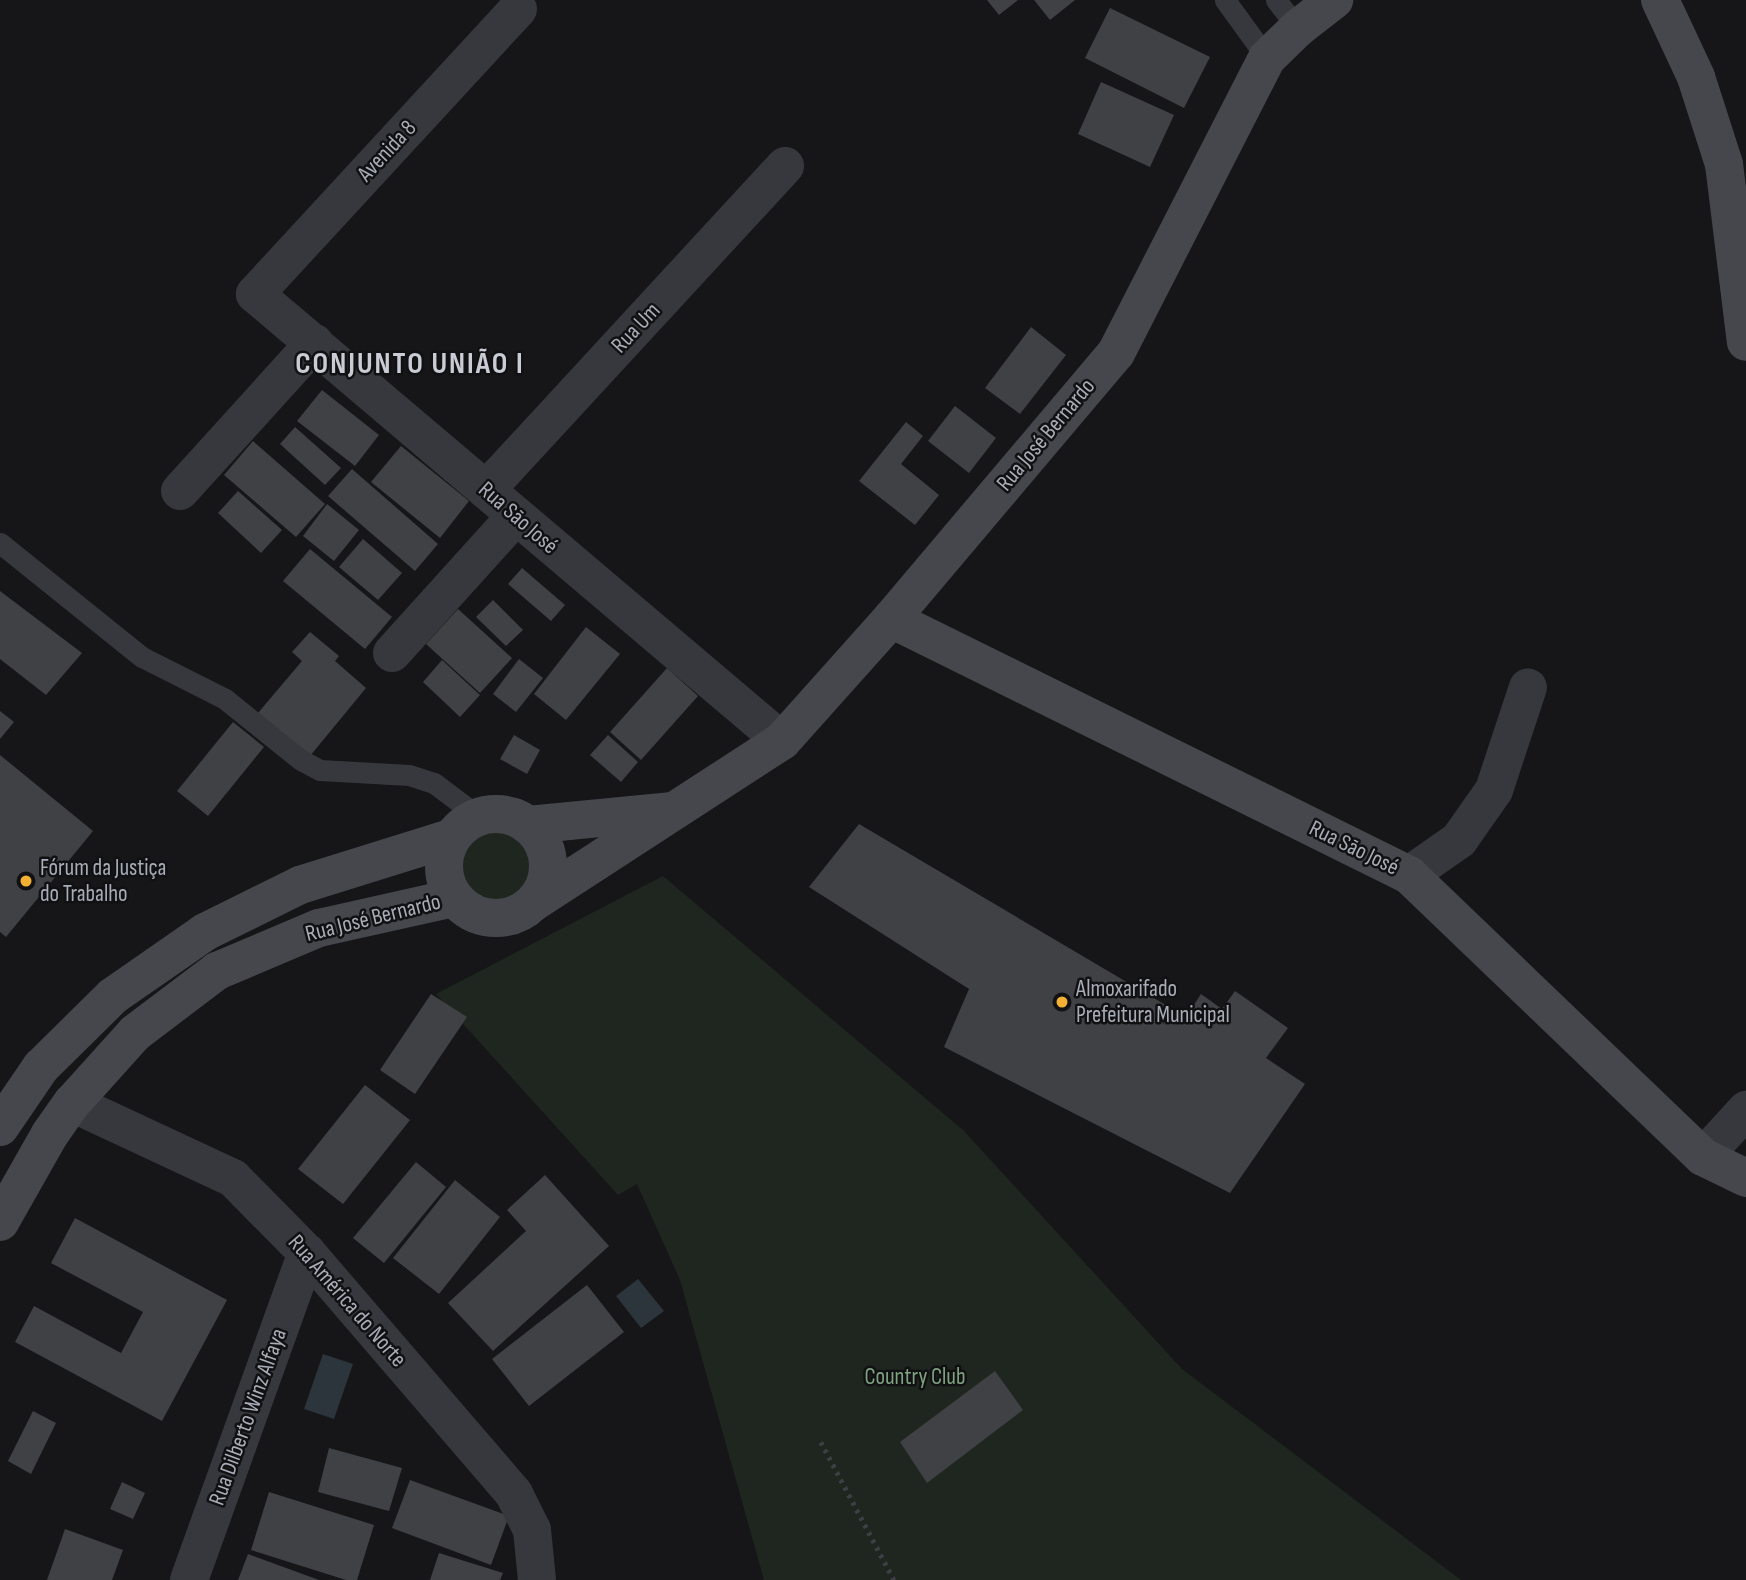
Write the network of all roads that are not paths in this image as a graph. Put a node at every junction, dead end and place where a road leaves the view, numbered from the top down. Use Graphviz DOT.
graph roads {
  1 [pos="1225,0"];
  2 [pos="1334,0"];
  3 [pos="1660,0"];
  4 [pos="518,9"];
  5 [pos="1287,14"];
  6 [pos="1267,58"];
  7 [pos="785,166"];
  8 [pos="255,294"];
  9 [pos="1746,342"];
  10 [pos="314,344"];
  11 [pos="486,490"];
  12 [pos="180,491"];
  13 [pos="516,516"];
  14 [pos="0,543"];
  15 [pos="891,619"];
  16 [pos="392,653"];
  17 [pos="1528,687"];
  18 [pos="782,741"];
  19 [pos="679,810"];
  20 [pos="528,825"];
  21 [pos="464,827"];
  22 [pos="1409,875"];
  23 [pos="453,898"];
  24 [pos="534,902"];
  25 [pos="72,1103"];
  26 [pos="1746,1110"];
  27 [pos="0,1127"];
  28 [pos="1703,1157"];
  29 [pos="1746,1178"];
  30 [pos="0,1223"];
  31 [pos="307,1253"];
  32 [pos="189,1580"];
  33 [pos="537,1580"];
  1 -- 6 [label="lane"];
  2 -- 5 [label="street, Rua José Bernardo"];
  3 -- 9 [label="street"];
  4 -- 8 [label="street, Avenida 8"];
  5 -- 6 [label="street, Rua José Bernardo"];
  6 -- 15 [label="street, Rua José Bernardo"];
  7 -- 11 [label="street, Rua Um"];
  8 -- 10 [label="street, Rua São José"];
  10 -- 11 [label="street, Rua São José"];
  10 -- 12 [label="street"];
  11 -- 13 [label="street, Rua São José"];
  13 -- 16 [label="street"];
  13 -- 18 [label="street, Rua São José"];
  14 -- 21 [label="lane"];
  15 -- 18 [label="street, Rua José Bernardo"];
  15 -- 22 [label="street, Rua São José"];
  17 -- 22 [label="street"];
  18 -- 19 [label="street, Rua José Bernardo"];
  19 -- 20 [label="street, Rua José Bernardo"];
  19 -- 24 [label="street, Rua José Bernardo"];
  20 -- 21 [label="street"];
  20 -- 24 [label="street"];
  21 -- 23 [label="street"];
  21 -- 27 [label="street"];
  22 -- 28 [label="street, Rua São José"];
  23 -- 24 [label="street"];
  23 -- 25 [label="street, Rua José Bernardo"];
  25 -- 30 [label="street, Rua José Bernardo"];
  25 -- 31 [label="street, Rua América do Norte"];
  26 -- 28 [label="street"];
  28 -- 29 [label="street, Rua São José"];
  31 -- 32 [label="street, Rua Dilberto Winz Alfaya"];
  31 -- 33 [label="street, Rua América do Norte"];
}
